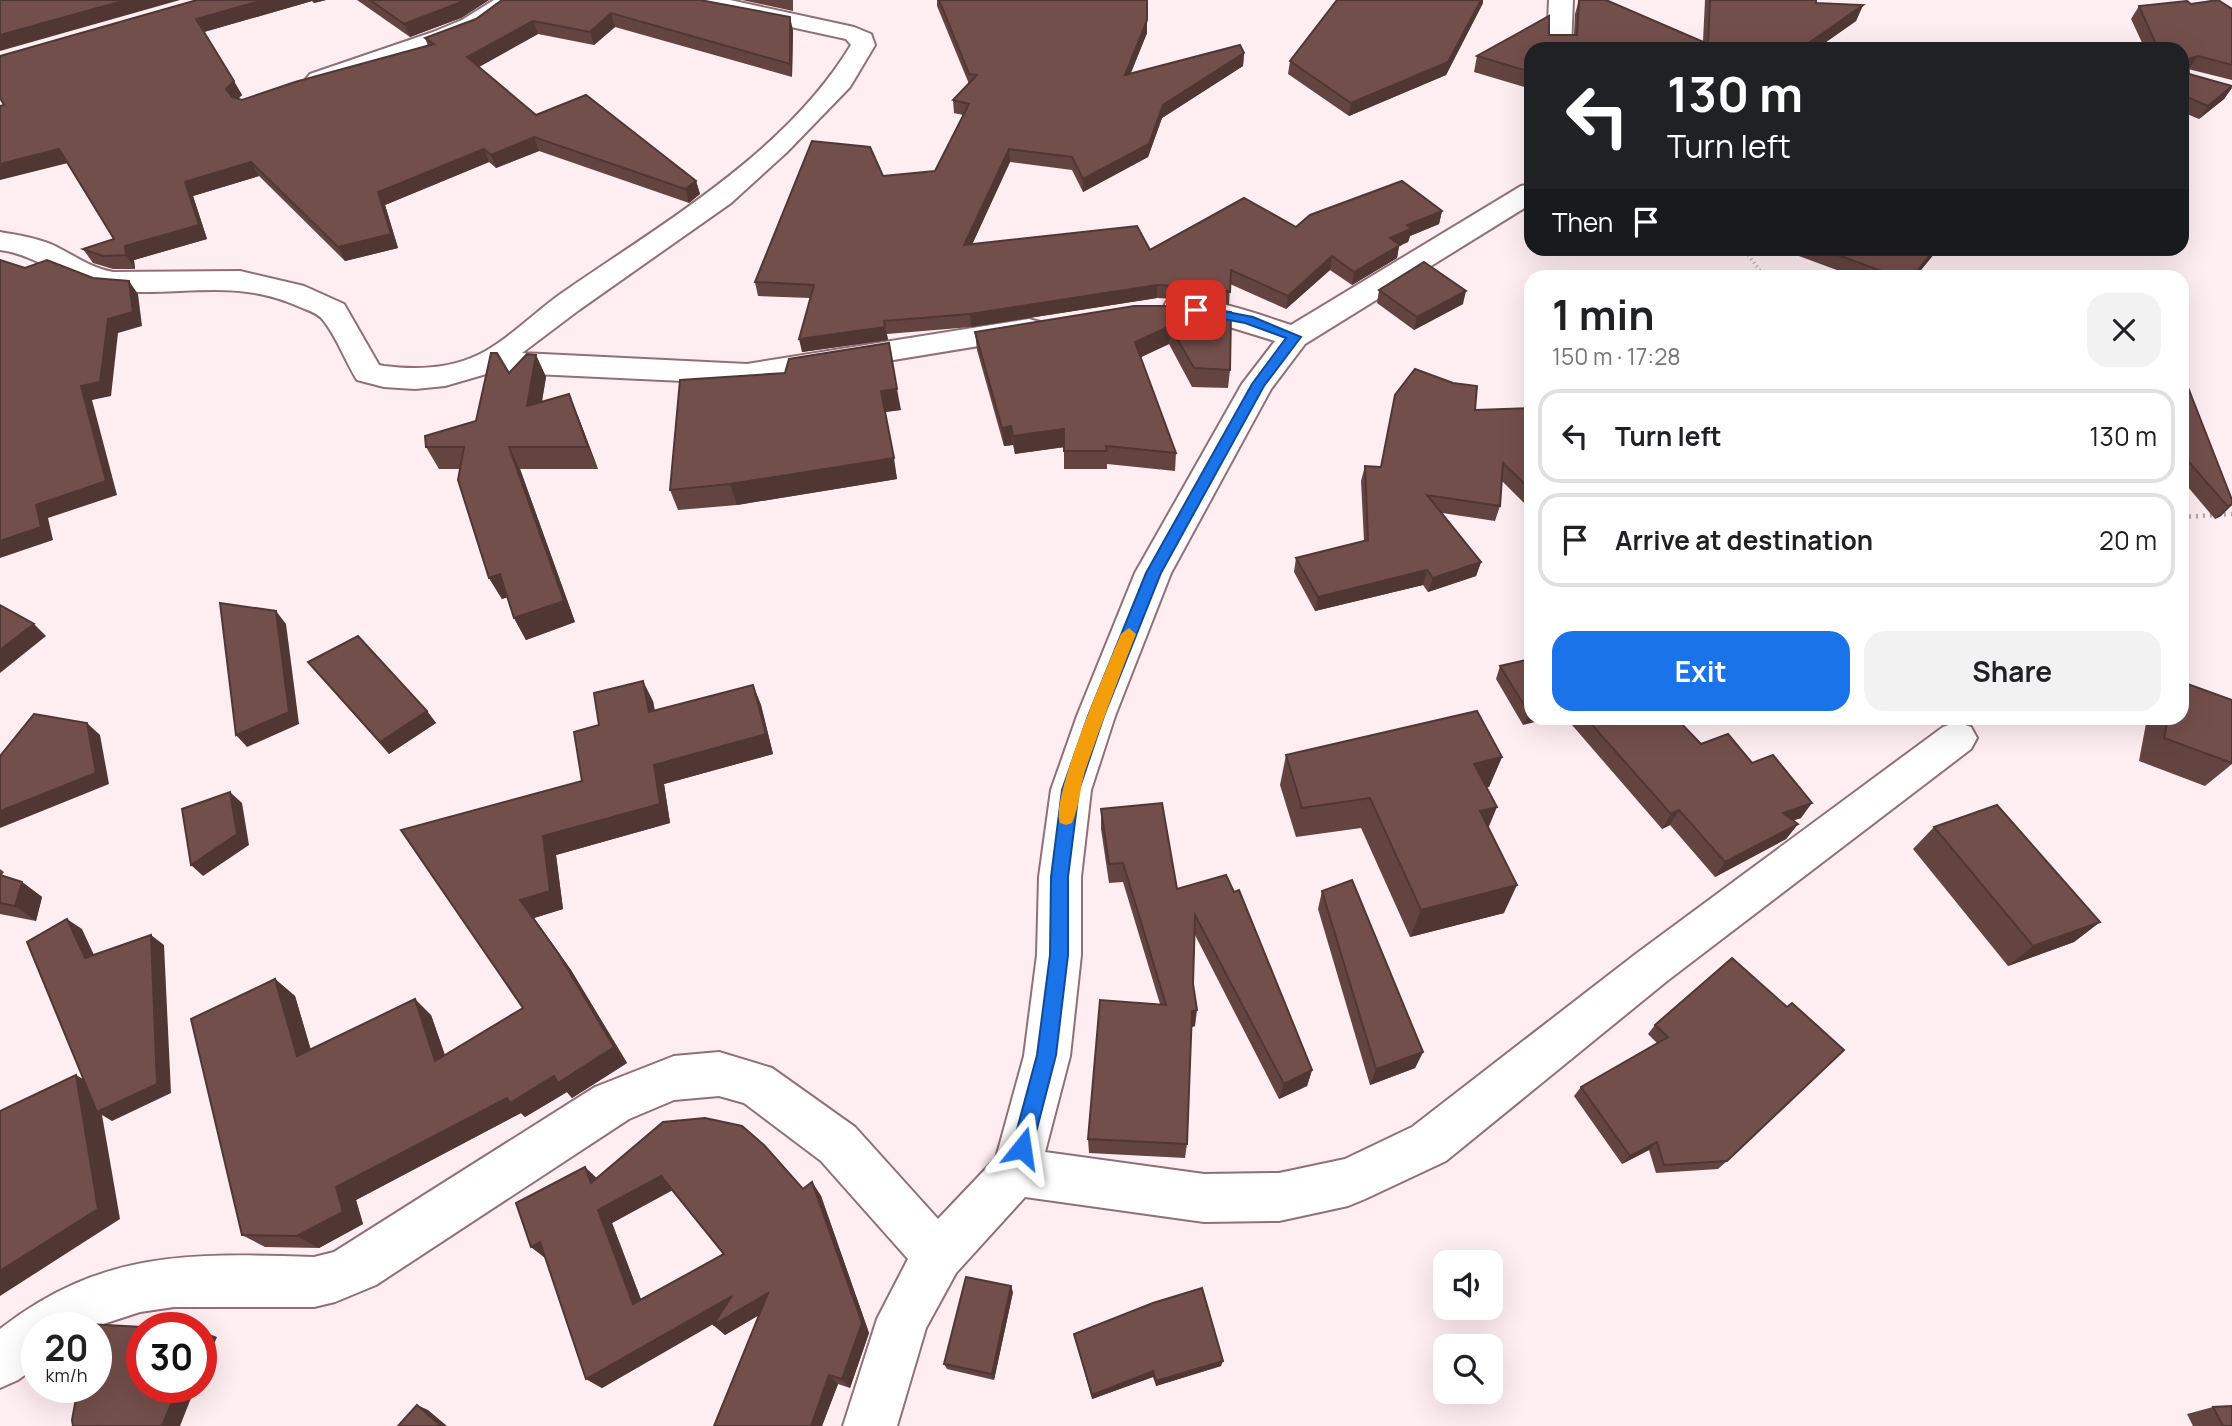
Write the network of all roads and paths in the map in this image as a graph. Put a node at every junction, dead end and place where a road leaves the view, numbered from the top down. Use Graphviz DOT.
graph roads {
  1 [pos="510,0"];
  2 [pos="684,0"];
  3 [pos="1561,0"];
  4 [pos="1559,42"];
  5 [pos="301,85"];
  6 [pos="1524,196"];
  7 [pos="0,241"];
  8 [pos="1144,311"];
  9 [pos="1052,325"];
  10 [pos="1294,337"];
  11 [pos="490,362"];
  12 [pos="2232,514"];
  13 [pos="2189,517"];
  14 [pos="1957,738"];
  15 [pos="1016,1172"];
  16 [pos="938,1255"];
  17 [pos="70,1312"];
  18 [pos="21,1346"];
  19 [pos="0,1362"];
  20 [pos="870,1426"];
  1 -- 5 [label="street"];
  2 -- 11 [label="street"];
  3 -- 4 [label="street"];
  6 -- 10 [label="street"];
  7 -- 11 [label="street"];
  8 -- 10 [label="street"];
  9 -- 11 [label="street"];
  10 -- 15 [label="street"];
  12 -- 13 [label="path"];
  14 -- 15 [label="street"];
  15 -- 16 [label="street"];
  16 -- 17 [label="street"];
  16 -- 20 [label="street"];
  18 -- 19 [label="street"];
}
